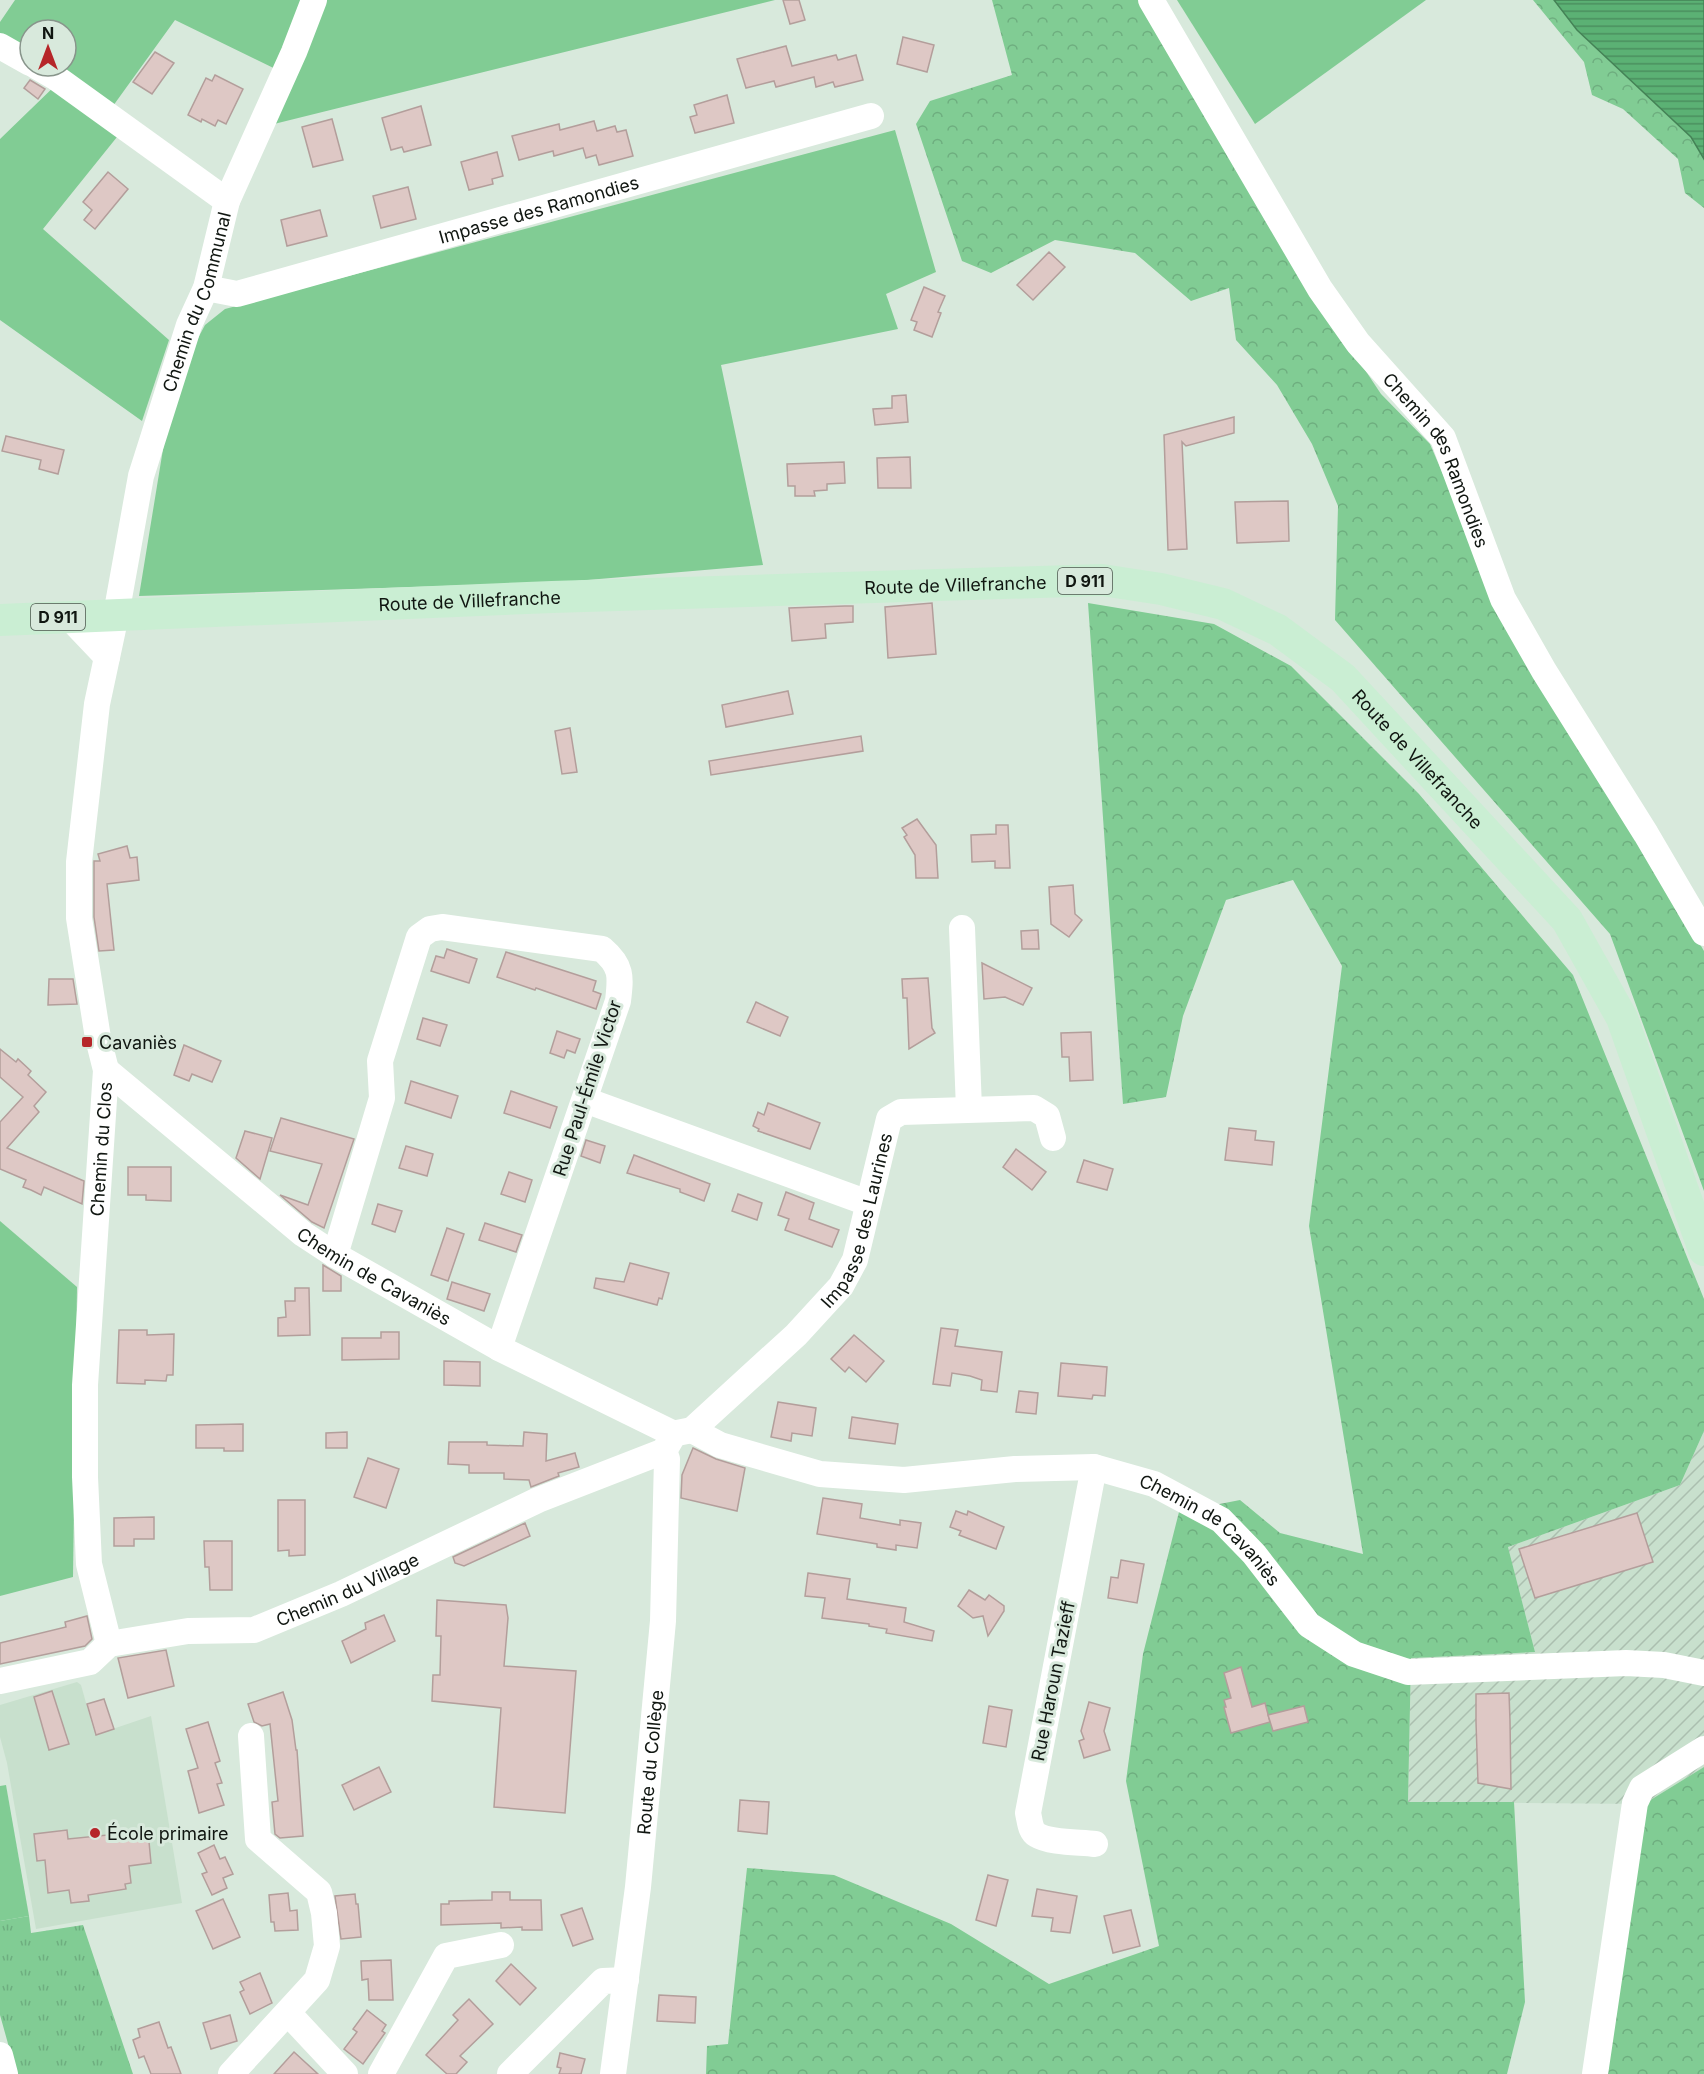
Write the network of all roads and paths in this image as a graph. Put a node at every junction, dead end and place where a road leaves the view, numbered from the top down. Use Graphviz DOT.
graph roads {
  1 [pos="314,0"];
  2 [pos="1151,0"];
  3 [pos="0,46"];
  4 [pos="18,56"];
  5 [pos="58,78"];
  6 [pos="872,116"];
  7 [pos="227,201"];
  8 [pos="206,288"];
  9 [pos="116,615"];
  10 [pos="69,617"];
  11 [pos="0,620"];
  12 [pos="107,657"];
  13 [pos="962,928"];
  14 [pos="1704,933"];
  15 [pos="106,1070"];
  16 [pos="585,1100"];
  17 [pos="969,1109"];
  18 [pos="1053,1138"];
  19 [pos="868,1203"];
  20 [pos="1704,1250"];
  21 [pos="334,1256"];
  22 [pos="499,1348"];
  23 [pos="676,1438"];
  24 [pos="1094,1467"];
  25 [pos="109,1644"];
  26 [pos="1704,1673"];
  27 [pos="0,1681"];
  28 [pos="251,1736"];
  29 [pos="1704,1749"];
  30 [pos="1095,1844"];
  31 [pos="501,1945"];
  32 [pos="626,1980"];
  33 [pos="288,2013"];
  34 [pos="0,2055"];
  35 [pos="5,2074"];
  36 [pos="231,2074"];
  37 [pos="345,2074"];
  38 [pos="381,2074"];
  39 [pos="510,2074"];
  40 [pos="613,2074"];
  41 [pos="1595,2074"];
  1 -- 7 [label="street, Chemin du Communal"];
  2 -- 14 [label="street, Chemin des Ramondies"];
  3 -- 4 [label="street"];
  5 -- 7 [label="street"];
  6 -- 8 [label="street, Impasse des Ramondies"];
  7 -- 8 [label="street, Chemin du Communal"];
  8 -- 9 [label="street, Chemin du Communal"];
  9 -- 10 [label="main road, Route de Villefranche / D 911"];
  9 -- 12 [label="street, Chemin du Clos"];
  9 -- 20 [label="main road, Route de Villefranche / D 911"];
  10 -- 11 [label="main road, Route de Villefranche / D 911"];
  10 -- 12 [label="street"];
  12 -- 15 [label="street, Chemin du Clos"];
  13 -- 17 [label="street"];
  15 -- 21 [label="street, Chemin de Cavaniès"];
  15 -- 25 [label="street, Chemin du Clos"];
  16 -- 19 [label="street"];
  16 -- 21 [label="street, Rue Paul-Émile Victor"];
  16 -- 22 [label="street, Rue Paul-Émile Victor"];
  17 -- 18 [label="street, Impasse des Laurines"];
  17 -- 19 [label="street, Impasse des Laurines"];
  19 -- 23 [label="street, Impasse des Laurines"];
  21 -- 22 [label="street, Chemin de Cavaniès"];
  22 -- 23 [label="street, Chemin de Cavaniès"];
  23 -- 24 [label="street, Chemin de Cavaniès"];
  23 -- 25 [label="street, Chemin du Village"];
  23 -- 32 [label="street, Route du Collège"];
  24 -- 26 [label="street, Chemin de Cavaniès"];
  24 -- 30 [label="street, Rue Haroun Tazieff"];
  25 -- 27 [label="street"];
  28 -- 33 [label="street"];
  29 -- 41 [label="street"];
  31 -- 38 [label="street"];
  32 -- 39 [label="street"];
  32 -- 40 [label="street, Route du Collège"];
  33 -- 36 [label="street"];
  33 -- 37 [label="street"];
  34 -- 35 [label="street"];
}
